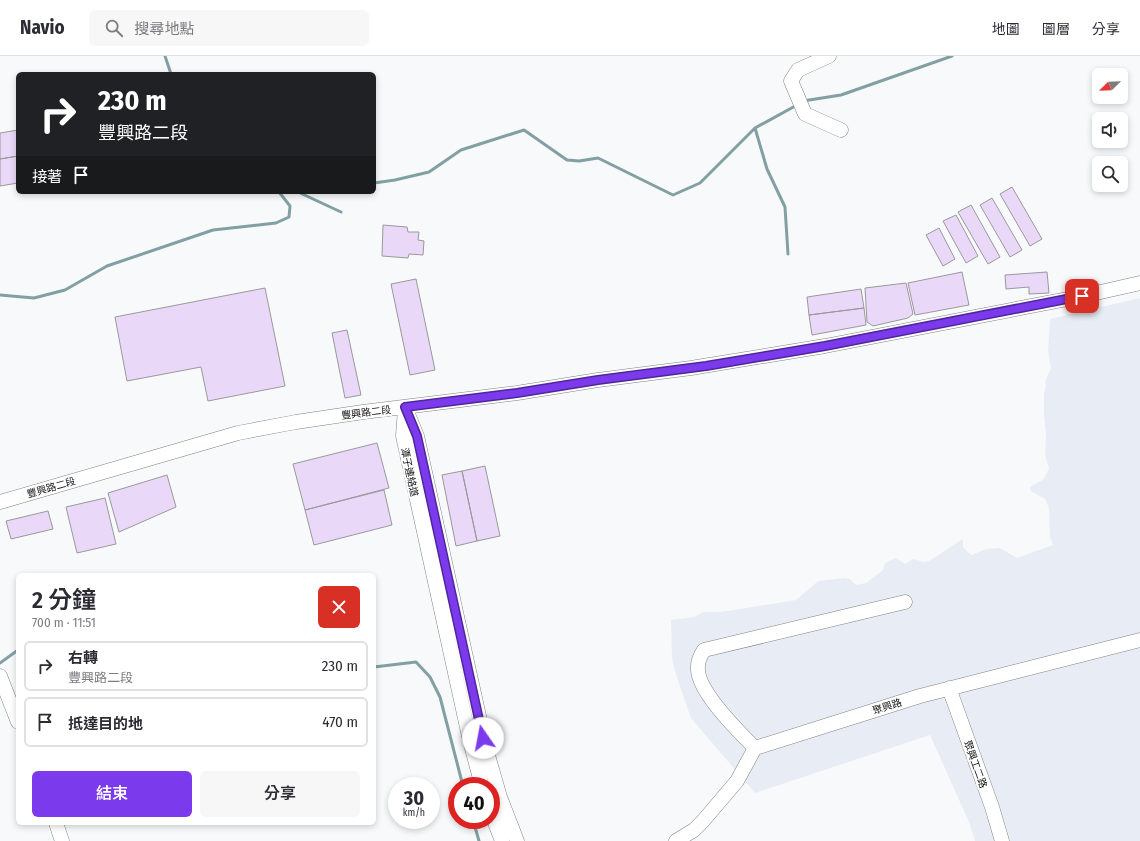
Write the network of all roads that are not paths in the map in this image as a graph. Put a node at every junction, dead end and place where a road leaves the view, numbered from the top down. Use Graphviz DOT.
graph roads {
  1 [pos="829,56"];
  2 [pos="841,130"];
  3 [pos="1140,283"];
  4 [pos="405,407"];
  5 [pos="0,502"];
  6 [pos="905,602"];
  7 [pos="1140,640"];
  8 [pos="0,676"];
  9 [pos="949,688"];
  10 [pos="16,717"];
  11 [pos="755,748"];
  12 [pos="480,777"];
  13 [pos="57,825"];
  14 [pos="497,829"];
  15 [pos="62,841"];
  16 [pos="502,841"];
  17 [pos="517,841"];
  18 [pos="676,841"];
  19 [pos="1002,841"];
  1 -- 2 [label="street"];
  3 -- 4 [label="street, 豐興路二段"];
  4 -- 5 [label="street, 豐興路二段"];
  4 -- 12 [label="street, 潭子連絡道"];
  4 -- 17 [label="street, 潭子連絡道"];
  6 -- 11 [label="street"];
  7 -- 9 [label="street, 聚興路"];
  8 -- 10 [label="street"];
  9 -- 11 [label="street, 聚興路"];
  9 -- 19 [label="street, 聚興工二路"];
  11 -- 18 [label="street"];
  13 -- 15 [label="street"];
  14 -- 16 [label="street"];
}
